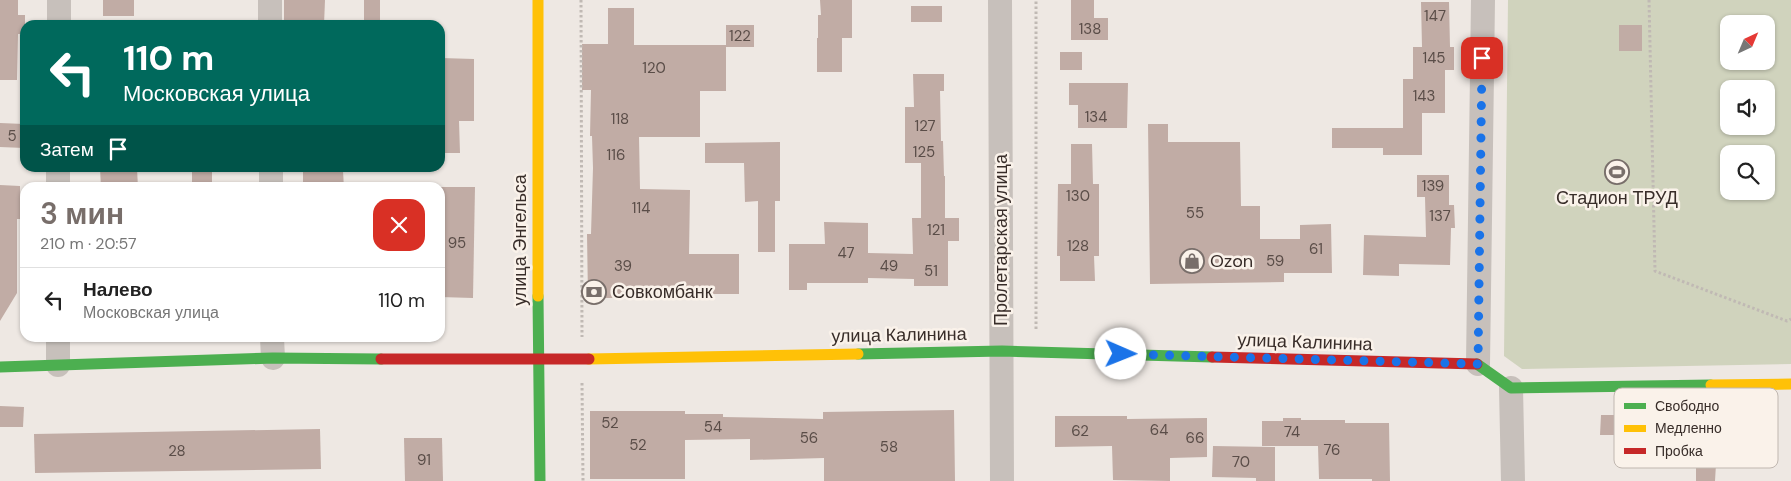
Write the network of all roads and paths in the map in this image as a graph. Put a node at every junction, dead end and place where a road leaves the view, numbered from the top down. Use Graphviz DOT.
graph roads {
  1 [pos="59,0"];
  2 [pos="270,0"];
  3 [pos="538,0"];
  4 [pos="581,0"];
  5 [pos="1000,0"];
  6 [pos="1036,0"];
  7 [pos="1483,0"];
  8 [pos="1649,0"];
  9 [pos="59,20"];
  10 [pos="270,20"];
  11 [pos="1791,319"];
  12 [pos="1036,330"];
  13 [pos="58,342"];
  14 [pos="273,348"];
  15 [pos="1002,351"];
  16 [pos="582,359"];
  17 [pos="538,360"];
  18 [pos="1478,364"];
  19 [pos="58,365"];
  20 [pos="0,367"];
  21 [pos="1791,384"];
  22 [pos="1511,388"];
  23 [pos="540,481"];
  24 [pos="583,481"];
  25 [pos="1002,481"];
  26 [pos="1513,481"];
  1 -- 9 [label="street"];
  2 -- 10 [label="street"];
  3 -- 17 [label="street, улица Энгельса"];
  4 -- 16 [label="path"];
  5 -- 15 [label="street, Пролетарская улица"];
  6 -- 12 [label="path"];
  7 -- 18 [label="street"];
  8 -- 11 [label="path"];
  13 -- 19 [label="street"];
  14 -- 17 [label="street, улица Калинина"];
  14 -- 19 [label="street, улица Калинина"];
  15 -- 16 [label="street, улица Калинина"];
  15 -- 18 [label="street, улица Калинина"];
  15 -- 25 [label="street, Пролетарская улица"];
  16 -- 17 [label="street, улица Калинина"];
  16 -- 24 [label="path"];
  17 -- 23 [label="street, улица Энгельса"];
  18 -- 22 [label="street"];
  19 -- 20 [label="street, улица Калинина"];
  21 -- 22 [label="street"];
  22 -- 26 [label="street"];
}
